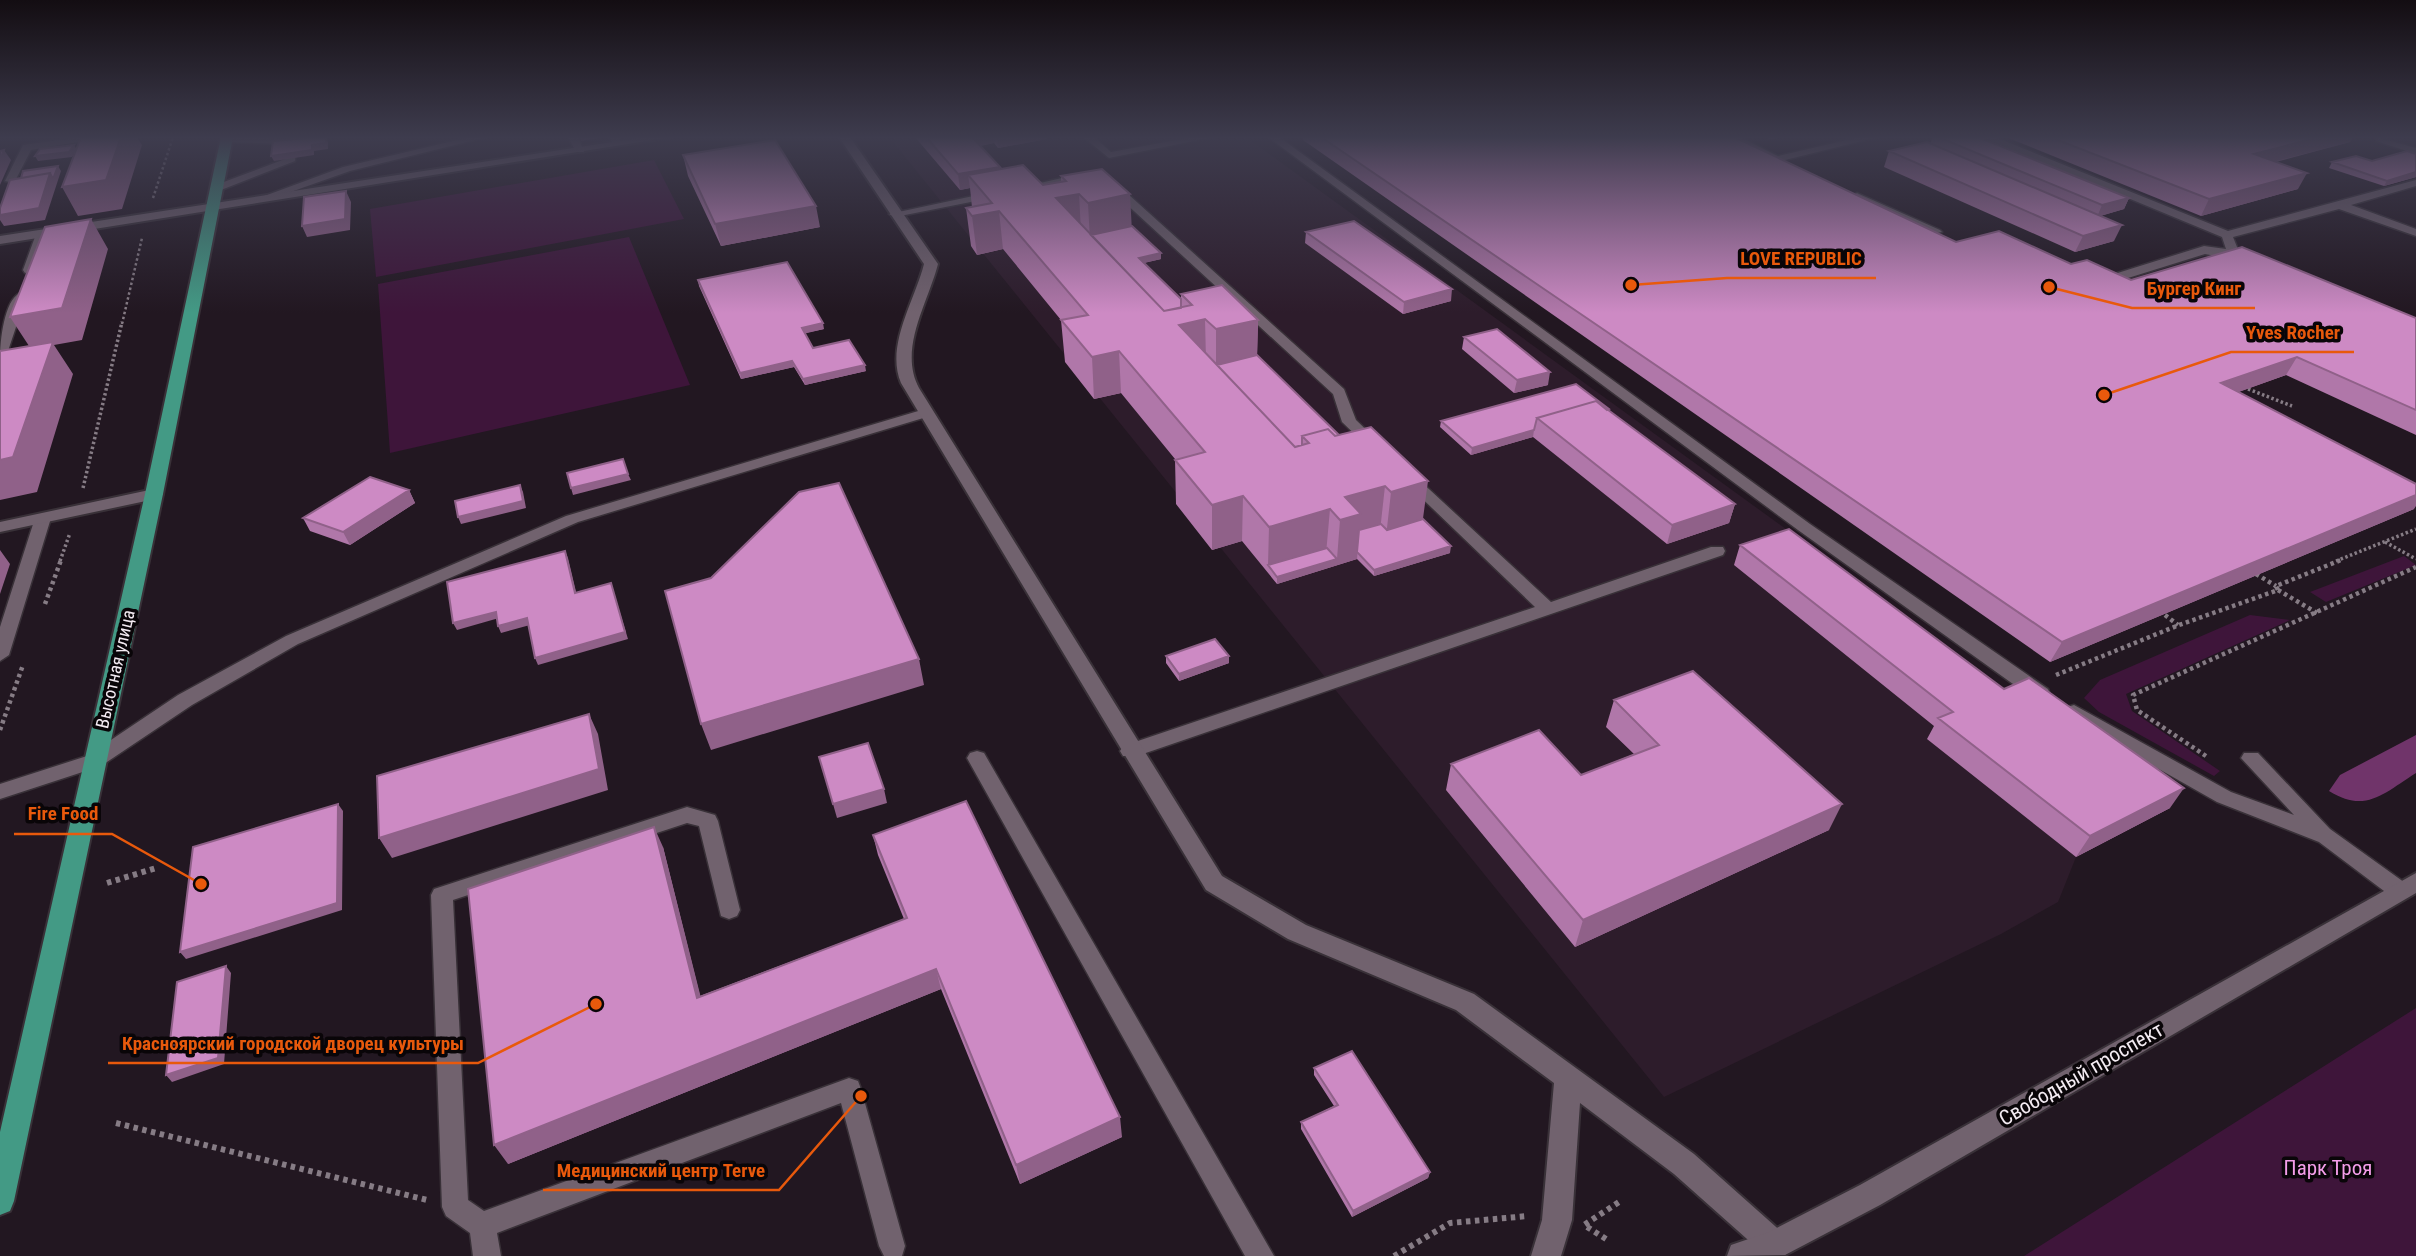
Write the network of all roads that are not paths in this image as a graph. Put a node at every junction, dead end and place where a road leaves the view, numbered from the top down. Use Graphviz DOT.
graph roads {
  1 [pos="215,196"];
  2 [pos="271,196"];
  3 [pos="280,196"];
  4 [pos="883,196"];
  5 [pos="987,196"];
  6 [pos="1124,196"];
  7 [pos="1353,196"];
  8 [pos="1857,196"];
  9 [pos="2130,196"];
  10 [pos="2372,196"];
  11 [pos="264,198"];
  12 [pos="2340,205"];
  13 [pos="212,206"];
  14 [pos="895,214"];
  15 [pos="1936,232"];
  16 [pos="2416,233"];
  17 [pos="42,234"];
  18 [pos="2227,235"];
  19 [pos="0,240"];
  20 [pos="2234,254"];
  21 [pos="2259,264"];
  22 [pos="2112,279"];
  23 [pos="0,354"];
  24 [pos="925,413"];
  25 [pos="155,494"];
  26 [pos="43,518"];
  27 [pos="0,527"];
  28 [pos="1717,551"];
  29 [pos="1548,609"];
  30 [pos="0,655"];
  31 [pos="1130,751"];
  32 [pos="977,758"];
  33 [pos="2250,758"];
  34 [pos="94,761"];
  35 [pos="0,792"];
  36 [pos="2326,836"];
  37 [pos="2408,886"];
  38 [pos="729,910"];
  39 [pos="1568,1076"];
  40 [pos="0,1201"];
  41 [pos="481,1225"];
  42 [pos="892,1246"];
  43 [pos="1780,1250"];
  44 [pos="487,1256"];
  45 [pos="1259,1256"];
  46 [pos="1546,1256"];
  47 [pos="1742,1256"];
  1 -- 13 [label="main road, Высотная улица"];
  2 -- 11 [label="lane"];
  3 -- 11 [label="street"];
  4 -- 14 [label="street"];
  5 -- 14 [label="lane"];
  6 -- 29 [label="lane"];
  7 -- 36 [label="lane"];
  8 -- 15 [label="lane"];
  9 -- 18 [label="lane"];
  10 -- 12 [label="lane"];
  11 -- 13 [label="street"];
  12 -- 16 [label="lane"];
  12 -- 18 [label="lane"];
  13 -- 17 [label="street"];
  13 -- 25 [label="main road, Высотная улица"];
  14 -- 24 [label="street"];
  17 -- 19 [label="street"];
  17 -- 23 [label="lane"];
  18 -- 20 [label="lane"];
  20 -- 21 [label="lane"];
  20 -- 22 [label="lane"];
  24 -- 31 [label="street"];
  24 -- 34 [label="lane"];
  25 -- 26 [label="street"];
  25 -- 34 [label="main road, Высотная улица"];
  26 -- 27 [label="street"];
  26 -- 30 [label="lane"];
  28 -- 29 [label="lane"];
  29 -- 31 [label="lane"];
  31 -- 39 [label="street"];
  32 -- 45 [label="lane"];
  33 -- 36 [label="lane"];
  34 -- 35 [label="lane"];
  34 -- 40 [label="main road, Высотная улица"];
  36 -- 37 [label="lane"];
  37 -- 43 [label="street, Свободный проспект"];
  38 -- 41 [label="lane"];
  39 -- 43 [label="street"];
  39 -- 46 [label="street"];
  41 -- 42 [label="lane"];
  41 -- 44 [label="lane"];
  43 -- 47 [label="street, Свободный проспект"];
}
